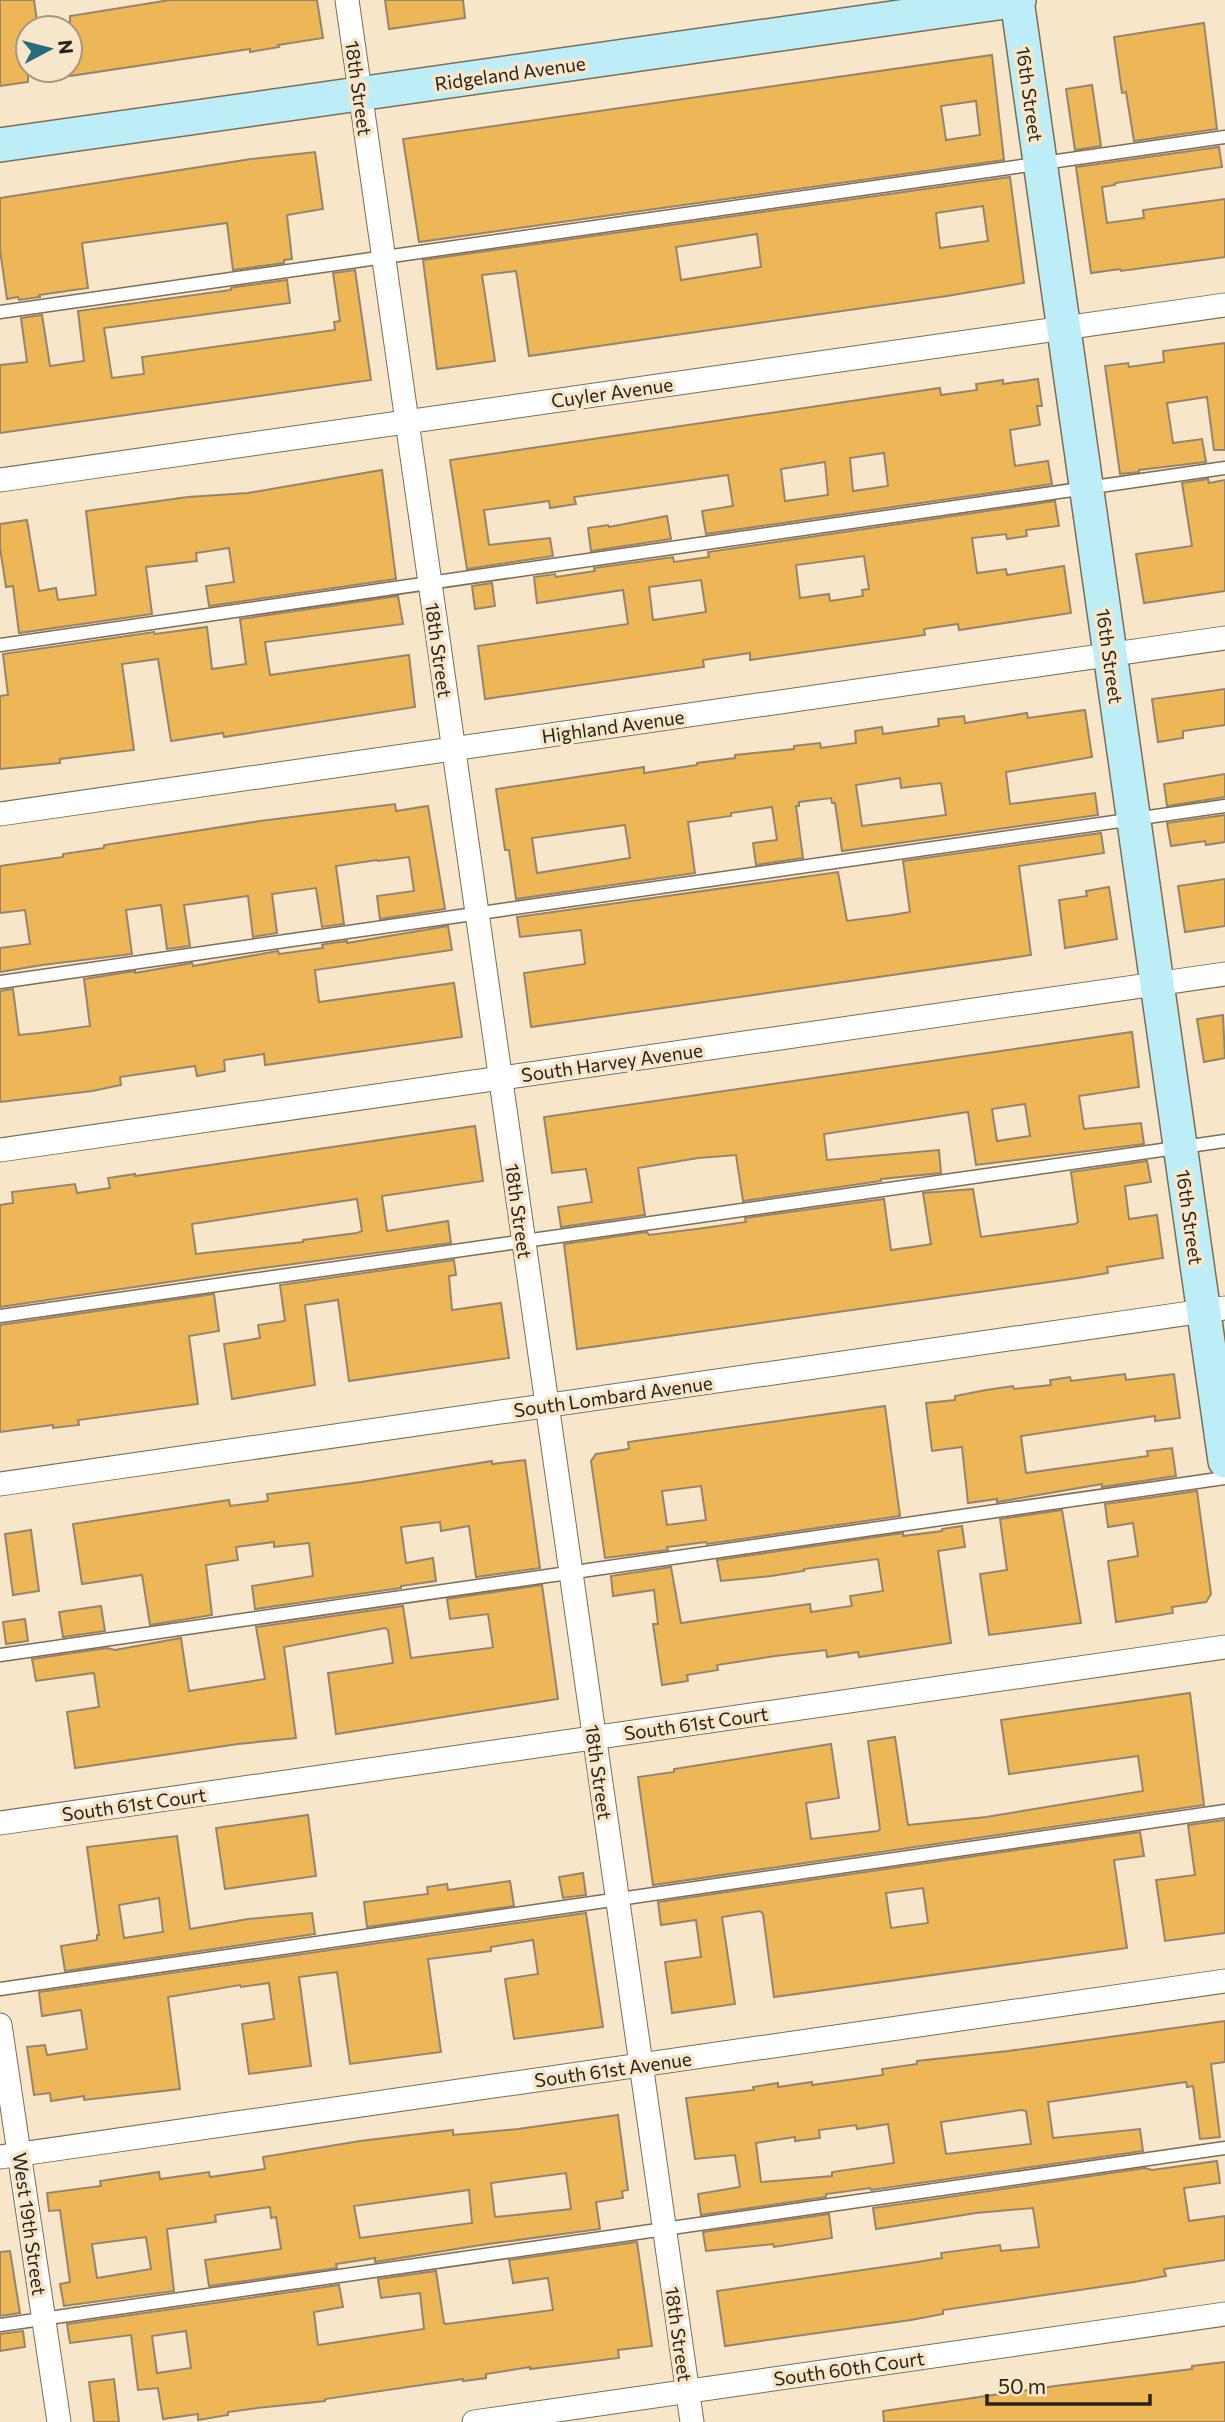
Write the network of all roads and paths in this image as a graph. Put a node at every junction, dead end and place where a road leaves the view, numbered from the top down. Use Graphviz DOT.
graph roads {
  1 [pos="347,0"];
  2 [pos="1018,0"];
  3 [pos="908,8"];
  4 [pos="360,94"];
  5 [pos="1225,137"];
  6 [pos="0,145"];
  7 [pos="1040,163"];
  8 [pos="383,257"];
  9 [pos="1225,305"];
  10 [pos="0,312"];
  11 [pos="1064,328"];
  12 [pos="407,422"];
  13 [pos="1225,468"];
  14 [pos="0,480"];
  15 [pos="1087,488"];
  16 [pos="430,584"];
  17 [pos="1225,638"];
  18 [pos="0,645"];
  19 [pos="1110,655"];
  20 [pos="453,749"];
  21 [pos="1225,806"];
  22 [pos="0,814"];
  23 [pos="1134,820"];
  24 [pos="477,914"];
  25 [pos="1225,974"];
  26 [pos="0,982"];
  27 [pos="1157,984"];
  28 [pos="500,1079"];
  29 [pos="1225,1141"];
  30 [pos="1181,1148"];
  31 [pos="0,1150"];
  32 [pos="524,1241"];
  33 [pos="1214,1310"];
  34 [pos="0,1316"];
  35 [pos="547,1405"];
  36 [pos="1225,1461"];
  37 [pos="1225,1478"];
  38 [pos="0,1484"];
  39 [pos="570,1573"];
  40 [pos="1225,1647"];
  41 [pos="0,1655"];
  42 [pos="594,1737"];
  43 [pos="1225,1811"];
  44 [pos="0,1823"];
  45 [pos="617,1899"];
  46 [pos="1225,1981"];
  47 [pos="0,1989"];
  48 [pos="0,2025"];
  49 [pos="641,2065"];
  50 [pos="1225,2148"];
  51 [pos="10,2156"];
  52 [pos="664,2229"];
  53 [pos="1225,2314"];
  54 [pos="44,2319"];
  55 [pos="0,2325"];
  56 [pos="687,2391"];
  57 [pos="59,2422"];
  58 [pos="474,2422"];
  59 [pos="692,2422"];
  1 -- 4 [label="street, 18th Street"];
  2 -- 3 [label="street, Ridgeland Avenue"];
  2 -- 7 [label="street, 16th Street"];
  3 -- 4 [label="street, Ridgeland Avenue"];
  4 -- 6 [label="street, Ridgeland Avenue"];
  4 -- 8 [label="street, 18th Street"];
  5 -- 7 [label="lane"];
  7 -- 8 [label="lane"];
  7 -- 11 [label="street, 16th Street"];
  8 -- 10 [label="lane"];
  8 -- 12 [label="street, 18th Street"];
  9 -- 11 [label="street, Cuyler Avenue"];
  11 -- 12 [label="street, Cuyler Avenue"];
  11 -- 15 [label="street, 16th Street"];
  12 -- 14 [label="street, Cuyler Avenue"];
  12 -- 16 [label="street, 18th Street"];
  13 -- 15 [label="lane"];
  15 -- 16 [label="lane"];
  15 -- 19 [label="street, 16th Street"];
  16 -- 18 [label="lane"];
  16 -- 20 [label="street, 18th Street"];
  17 -- 19 [label="street, Highland Avenue"];
  19 -- 20 [label="street, Highland Avenue"];
  19 -- 23 [label="street, 16th Street"];
  20 -- 22 [label="street, Highland Avenue"];
  20 -- 24 [label="street, 18th Street"];
  21 -- 23 [label="lane"];
  23 -- 24 [label="lane"];
  23 -- 27 [label="street, 16th Street"];
  24 -- 26 [label="lane"];
  24 -- 28 [label="street, 18th Street"];
  25 -- 27 [label="street, South Harvey Avenue"];
  27 -- 28 [label="street, South Harvey Avenue"];
  27 -- 30 [label="street, 16th Street"];
  28 -- 31 [label="street, South Harvey Avenue"];
  28 -- 32 [label="street, 18th Street"];
  29 -- 30 [label="lane"];
  30 -- 32 [label="lane"];
  30 -- 33 [label="street, 16th Street"];
  32 -- 34 [label="lane"];
  32 -- 35 [label="street, 18th Street"];
  33 -- 35 [label="street, South Lombard Avenue"];
  33 -- 36 [label="street, 16th Street"];
  35 -- 38 [label="street, South Lombard Avenue"];
  35 -- 39 [label="street, 18th Street"];
  37 -- 39 [label="lane"];
  39 -- 41 [label="lane"];
  39 -- 42 [label="street, 18th Street"];
  40 -- 42 [label="street, South 61st Court"];
  42 -- 44 [label="street, South 61st Court"];
  42 -- 45 [label="street, 18th Street"];
  43 -- 45 [label="lane"];
  45 -- 47 [label="lane"];
  45 -- 49 [label="street, 18th Street"];
  46 -- 49 [label="street, South 61st Avenue"];
  48 -- 51 [label="street, West 19th Street"];
  49 -- 51 [label="street, South 61st Avenue"];
  49 -- 52 [label="street, 18th Street"];
  50 -- 52 [label="lane"];
  51 -- 54 [label="street, West 19th Street"];
  52 -- 54 [label="lane"];
  52 -- 56 [label="street, 18th Street"];
  53 -- 56 [label="street, South 60th Court"];
  54 -- 55 [label="lane"];
  54 -- 57 [label="street, West 19th Street"];
  56 -- 58 [label="street, South 60th Court"];
  56 -- 59 [label="street, 18th Street"];
}
